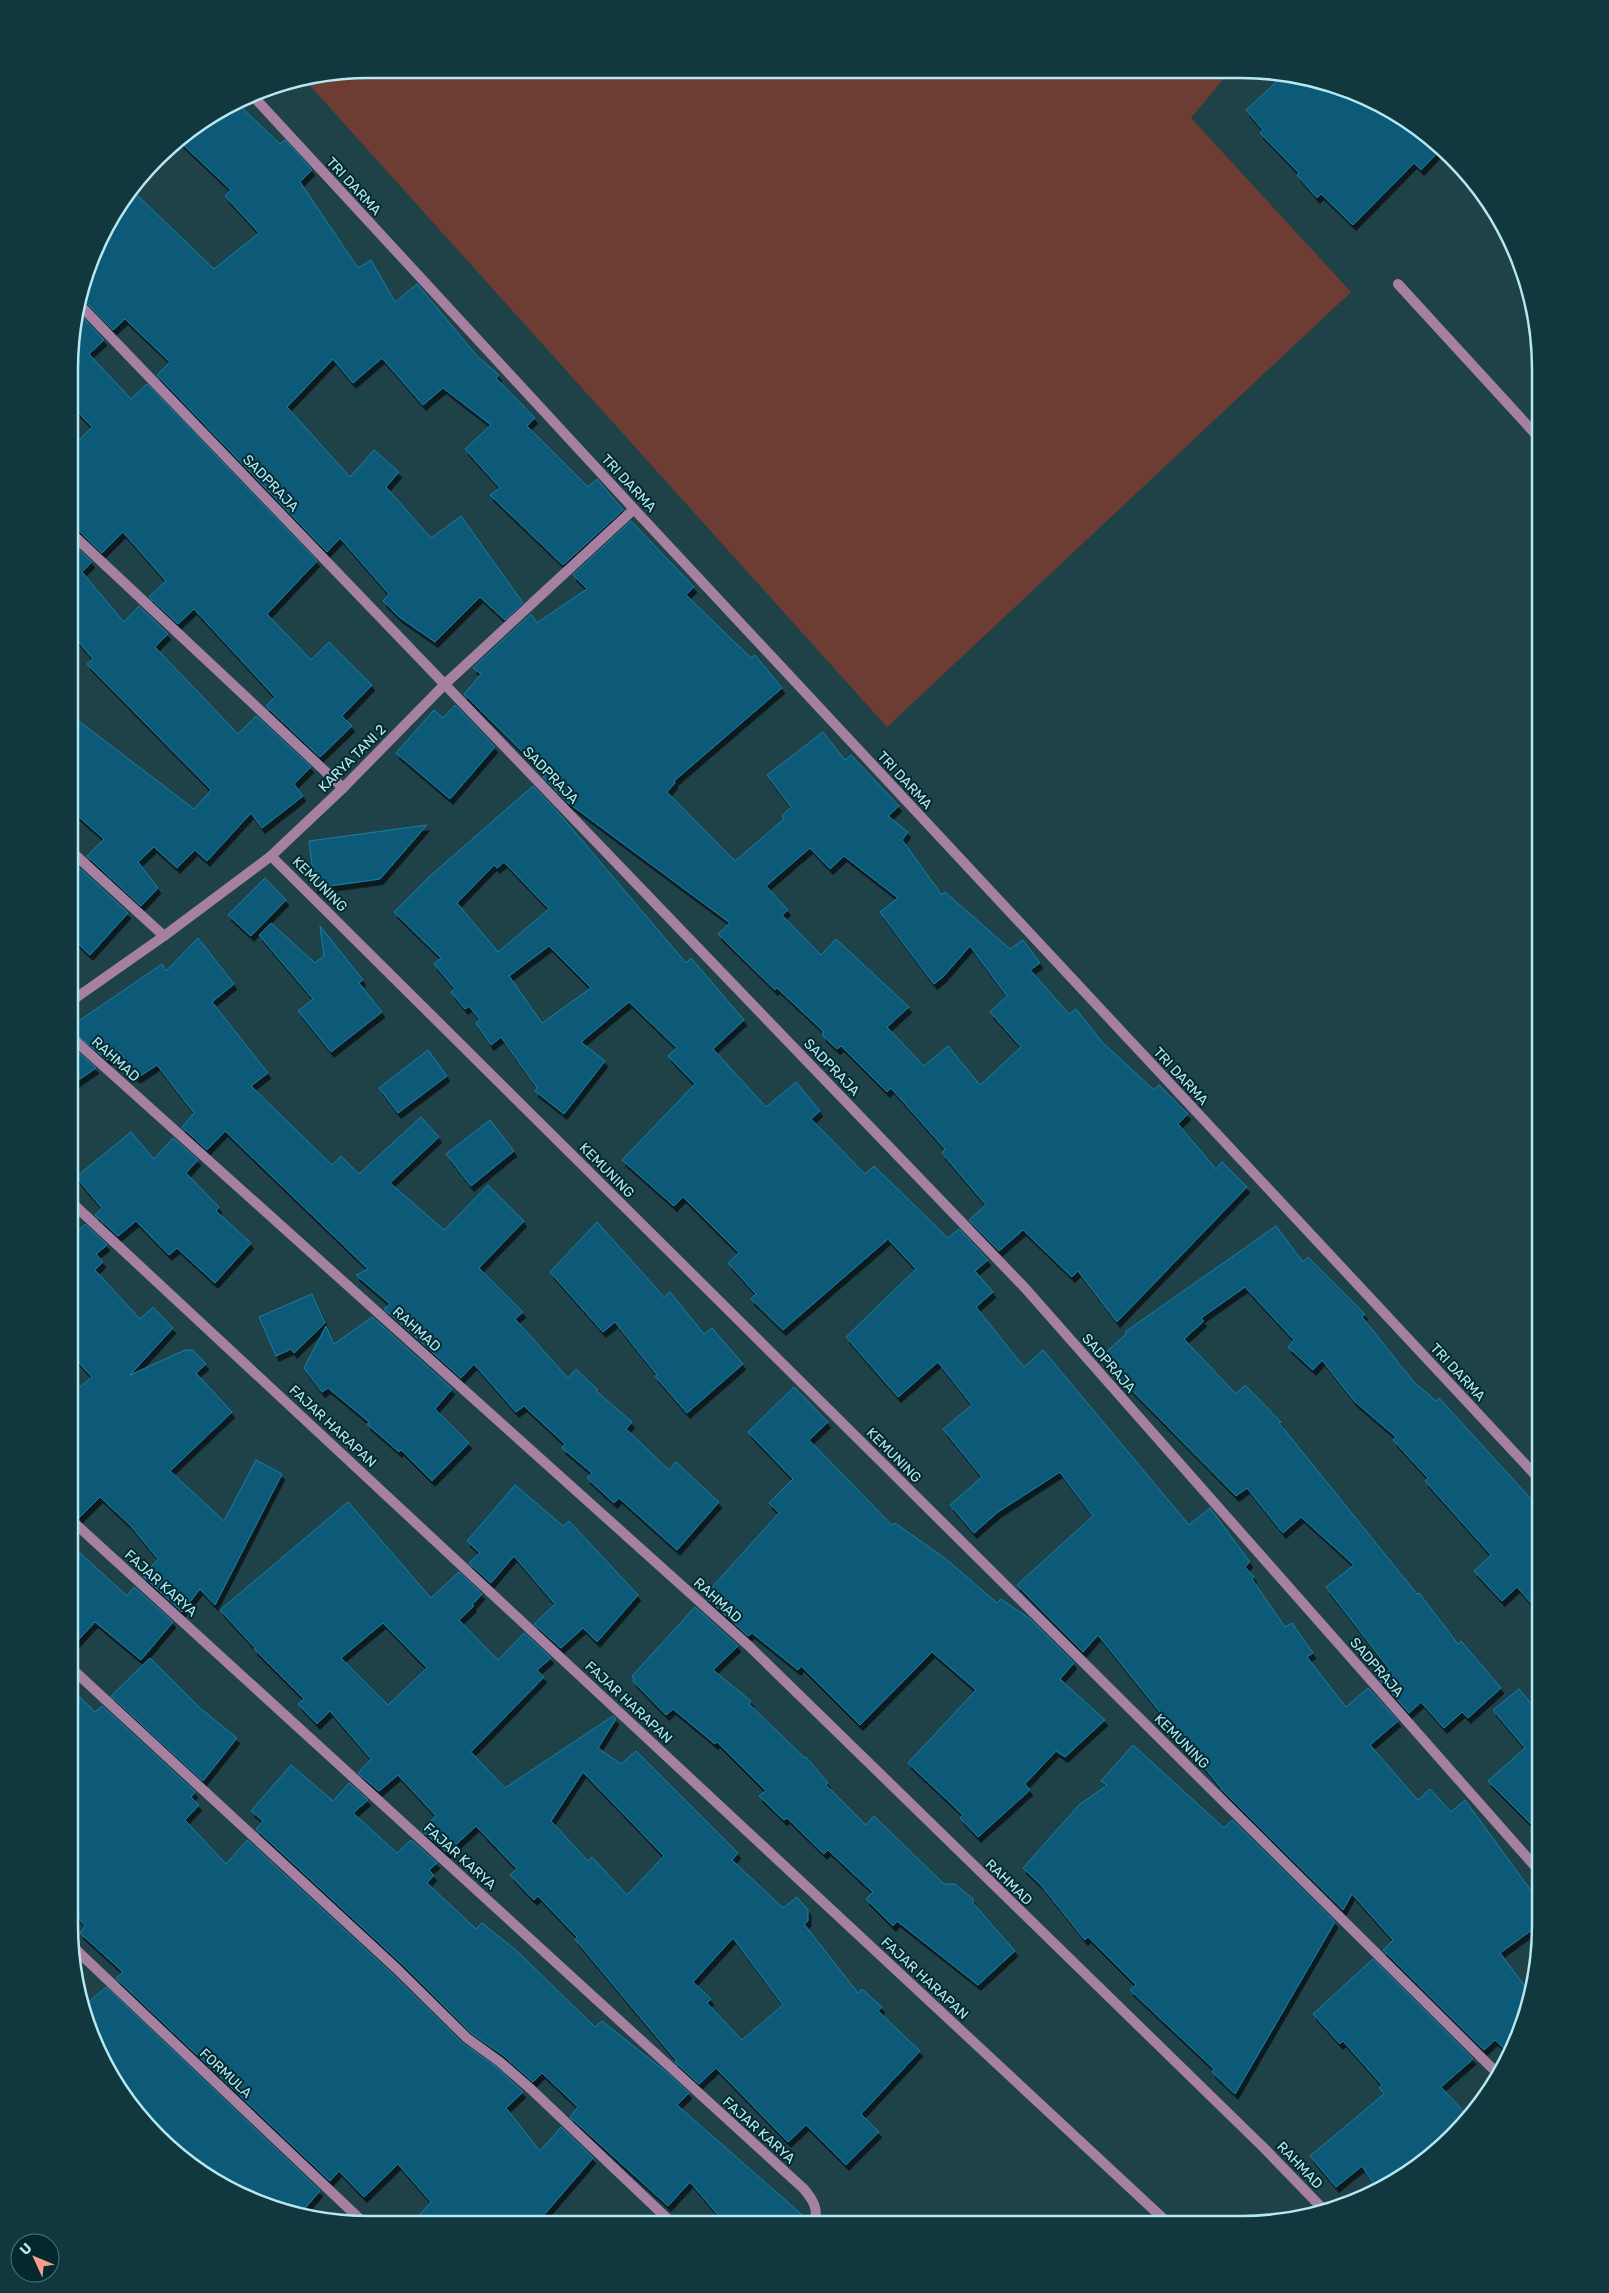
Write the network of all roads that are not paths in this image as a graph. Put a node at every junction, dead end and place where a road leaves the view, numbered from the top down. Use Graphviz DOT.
graph roads {
  1 [pos="257,100"];
  2 [pos="1398,284"];
  3 [pos="84,309"];
  4 [pos="1532,430"];
  5 [pos="634,509"];
  6 [pos="77,540"];
  7 [pos="445,684"];
  8 [pos="343,788"];
  9 [pos="271,856"];
  10 [pos="77,857"];
  11 [pos="164,936"];
  12 [pos="77,997"];
  13 [pos="77,1042"];
  14 [pos="77,1208"];
  15 [pos="1532,1471"];
  16 [pos="77,1525"];
  17 [pos="77,1673"];
  18 [pos="1532,1863"];
  19 [pos="79,1952"];
  20 [pos="1493,2069"];
  21 [pos="1319,2205"];
  22 [pos="356,2215"];
  23 [pos="665,2216"];
  24 [pos="817,2216"];
  25 [pos="1160,2216"];
  1 -- 5 [label="street, TRI DARMA"];
  2 -- 4 [label="street"];
  3 -- 7 [label="street, SADPRAJA"];
  5 -- 7 [label="street, KARYA TANI 2"];
  5 -- 15 [label="street, TRI DARMA"];
  6 -- 8 [label="street"];
  7 -- 8 [label="street, KARYA TANI 2"];
  7 -- 18 [label="street, SADPRAJA"];
  8 -- 9 [label="street, KARYA TANI 2"];
  9 -- 11 [label="street, KARYA TANI 2"];
  9 -- 20 [label="street, KEMUNING"];
  10 -- 11 [label="street"];
  11 -- 12 [label="street, KARYA TANI 2"];
  13 -- 21 [label="street, RAHMAD"];
  14 -- 25 [label="street, FAJAR HARAPAN"];
  16 -- 24 [label="street, FAJAR KARYA"];
  17 -- 23 [label="street"];
  19 -- 22 [label="street, FORMULA"];
}
